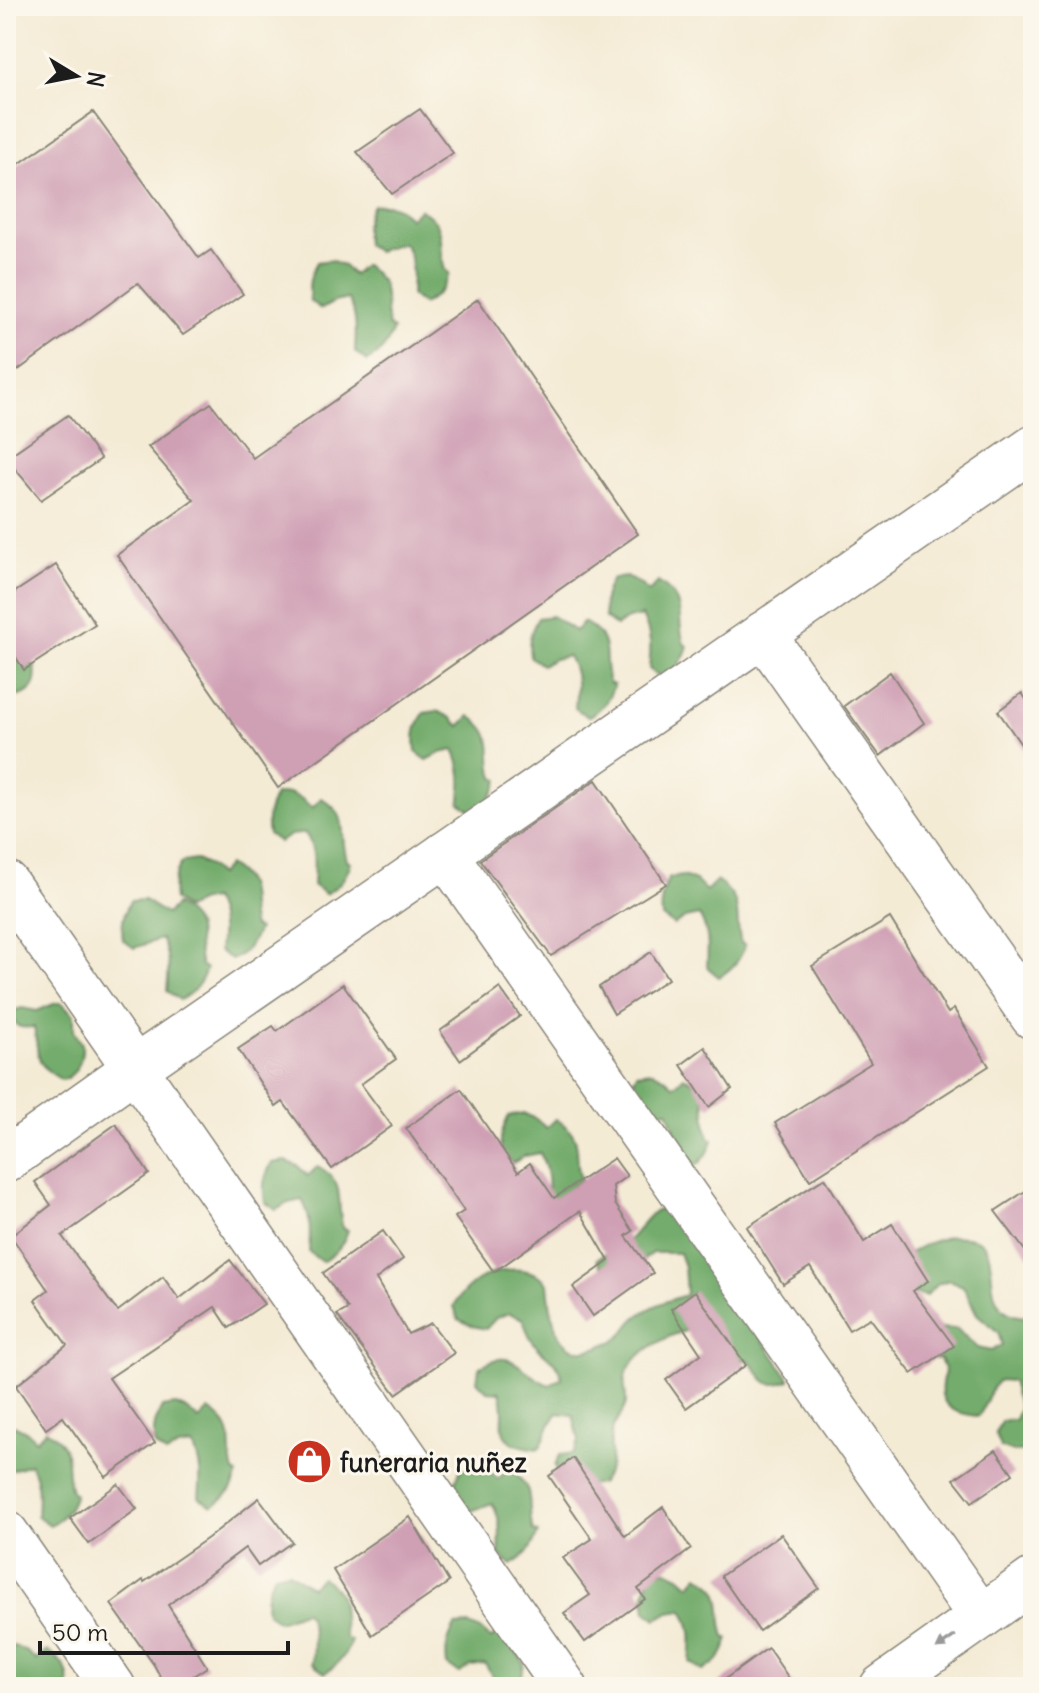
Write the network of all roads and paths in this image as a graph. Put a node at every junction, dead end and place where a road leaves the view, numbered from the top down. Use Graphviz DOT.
graph roads {
  1 [pos="1033,448"];
  2 [pos="763,634"];
  3 [pos="445,854"];
  4 [pos="6,883"];
  5 [pos="1033,1017"];
  6 [pos="134,1069"];
  7 [pos="6,1160"];
  8 [pos="6,1533"];
  9 [pos="1033,1580"];
  10 [pos="981,1617"];
  11 [pos="113,1687"];
  12 [pos="565,1687"];
  13 [pos="882,1687"];
  1 -- 2 [label="street"];
  2 -- 3 [label="street"];
  2 -- 5 [label="street"];
  3 -- 6 [label="street"];
  3 -- 10 [label="street"];
  4 -- 6 [label="street"];
  6 -- 7 [label="street"];
  6 -- 12 [label="street"];
  8 -- 11 [label="street"];
  9 -- 10 [label="street"];
  10 -- 13 [label="street, one-way"];
}
